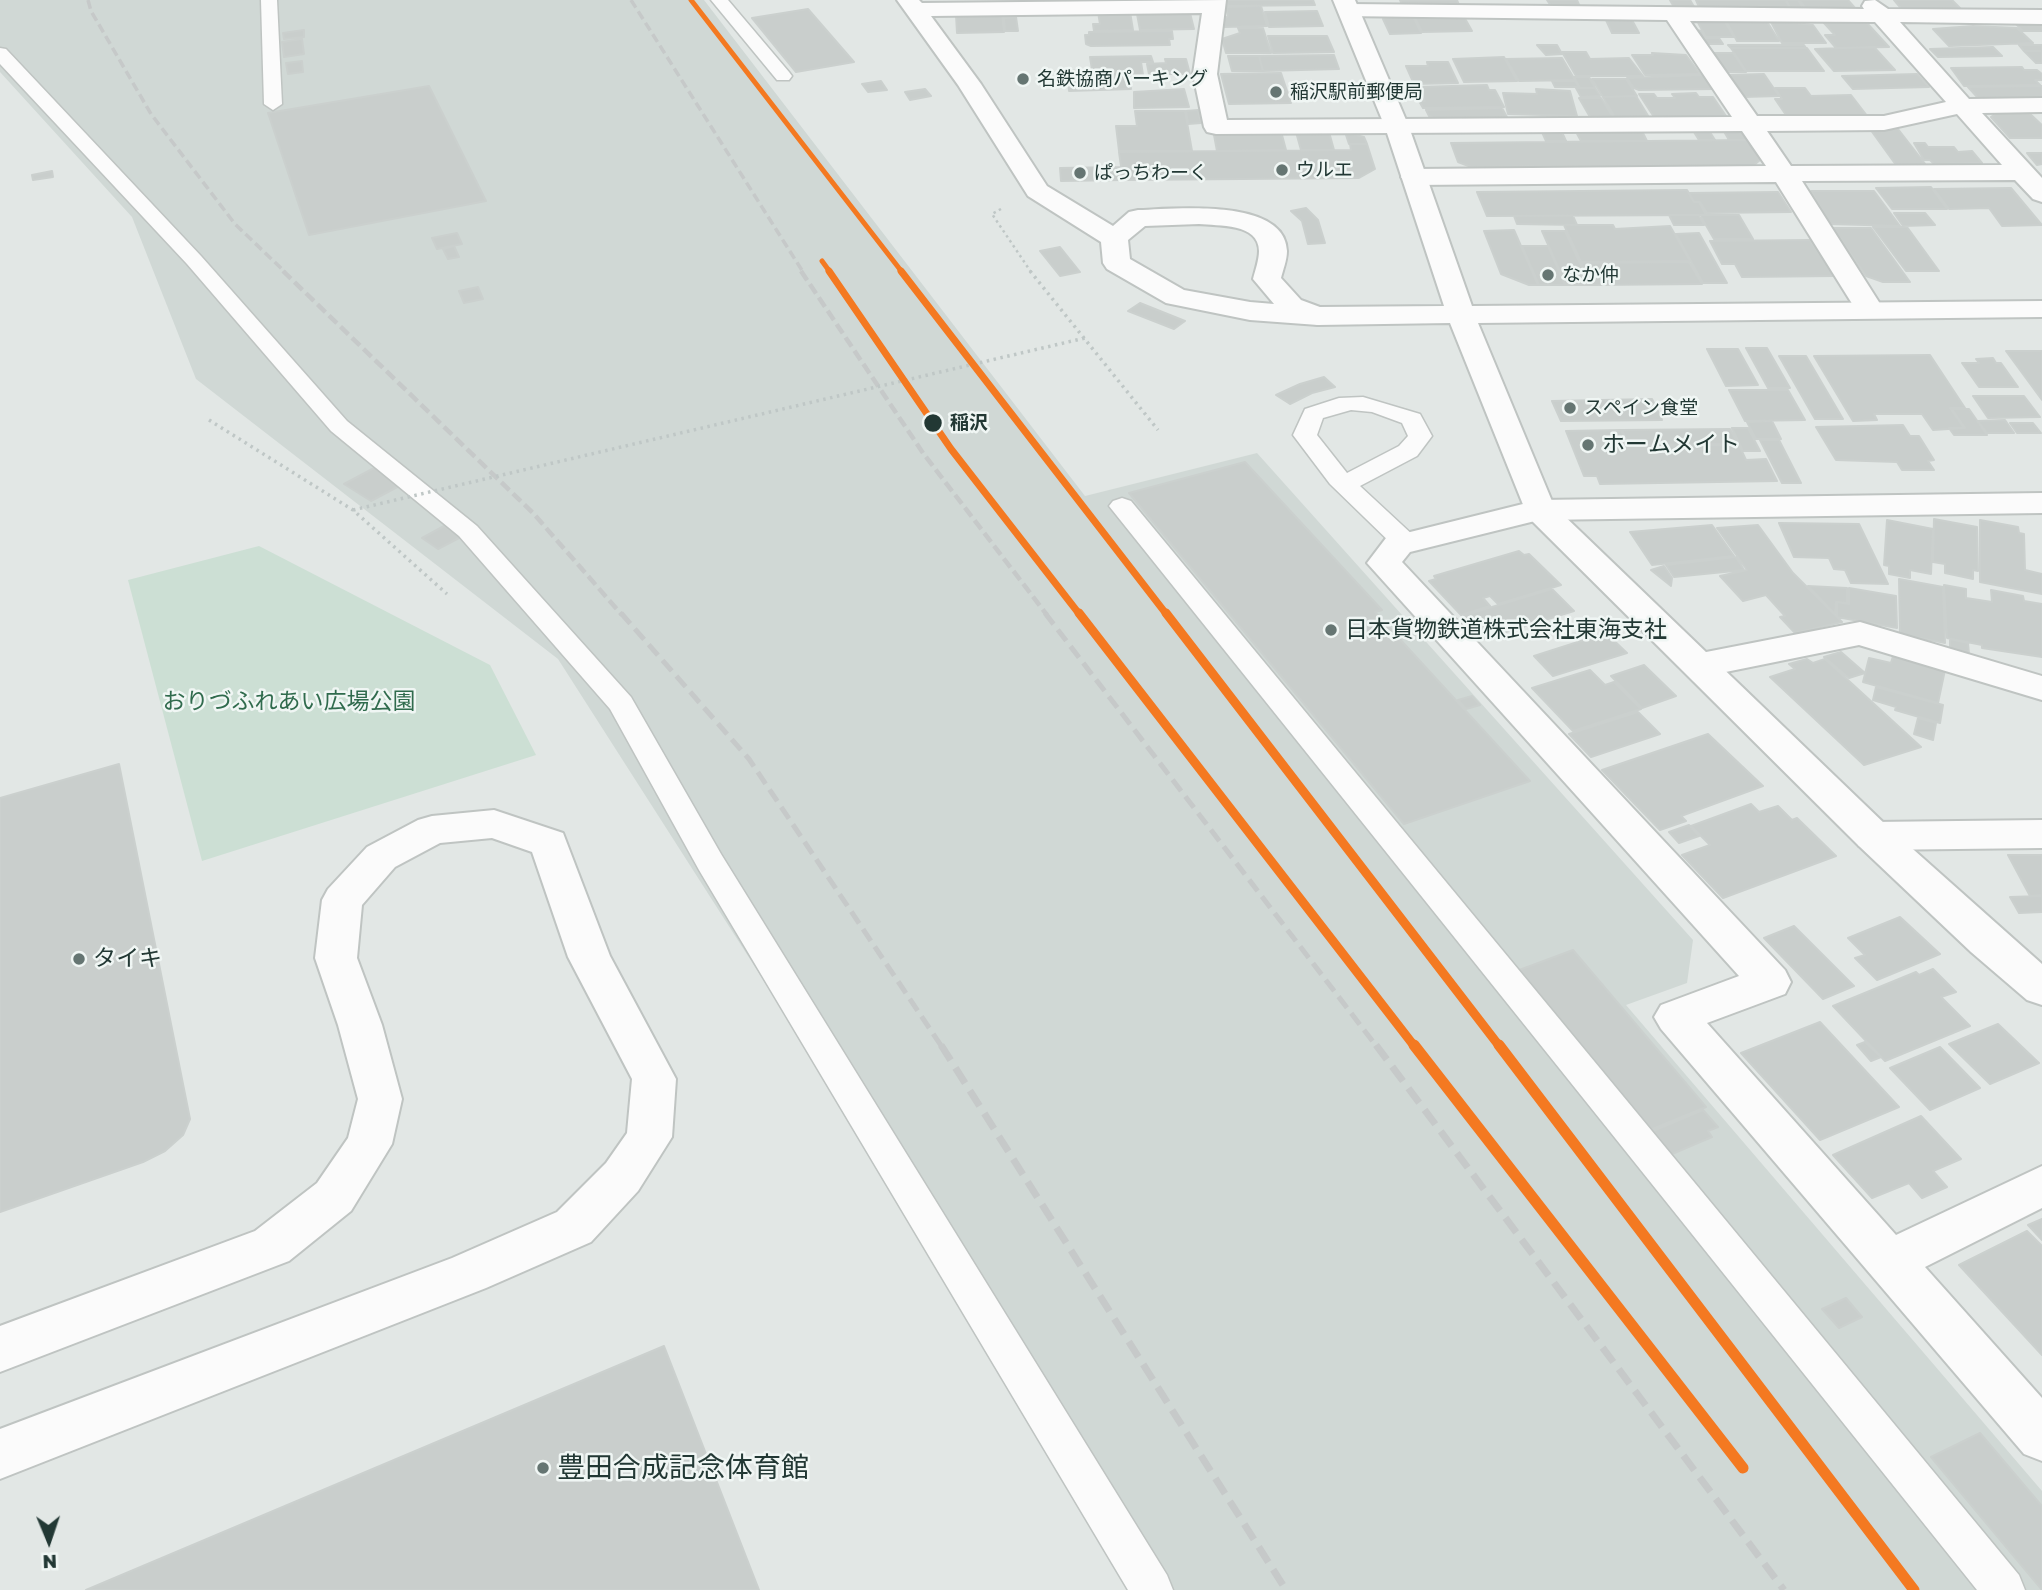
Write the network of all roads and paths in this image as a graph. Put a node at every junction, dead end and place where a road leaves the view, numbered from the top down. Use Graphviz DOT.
graph roads {
  1 [pos="269,0"];
  2 [pos="719,0"];
  3 [pos="1215,3"];
  4 [pos="912,5"];
  5 [pos="1346,6"];
  6 [pos="1875,9"];
  7 [pos="1674,14"];
  8 [pos="2042,17"];
  9 [pos="0,54"];
  10 [pos="783,76"];
  11 [pos="273,104"];
  12 [pos="2042,105"];
  13 [pos="1962,106"];
  14 [pos="1750,125"];
  15 [pos="1397,127"];
  16 [pos="1784,174"];
  17 [pos="1415,177"];
  18 [pos="2035,183"];
  19 [pos="998,210"];
  20 [pos="1114,238"];
  21 [pos="2042,309"];
  22 [pos="1870,310"];
  23 [pos="1460,313"];
  24 [pos="1318,316"];
  25 [pos="1085,338"];
  26 [pos="209,420"];
  27 [pos="1158,430"];
  28 [pos="1345,484"];
  29 [pos="2042,503"];
  30 [pos="1122,506"];
  31 [pos="353,510"];
  32 [pos="1539,510"];
  33 [pos="1406,543"];
  34 [pos="447,594"];
  35 [pos="1701,665"];
  36 [pos="2042,688"];
  37 [pos="2042,834"];
  38 [pos="1873,836"];
  39 [pos="2042,988"];
  40 [pos="2042,1186"];
  41 [pos="1891,1261"];
  42 [pos="0,1349"];
  43 [pos="2042,1436"];
  44 [pos="0,1454"];
  45 [pos="1152,1590"];
  46 [pos="2004,1590"];
  1 -- 11 [label="lane"];
  2 -- 10 [label="lane"];
  3 -- 4 [label="street"];
  3 -- 15 [label="street"];
  4 -- 20 [label="street"];
  5 -- 7 [label="street"];
  5 -- 15 [label="street"];
  6 -- 7 [label="street"];
  6 -- 8 [label="street"];
  6 -- 13 [label="street"];
  7 -- 14 [label="street"];
  9 -- 45 [label="lane"];
  12 -- 13 [label="street"];
  13 -- 14 [label="street"];
  13 -- 18 [label="street"];
  14 -- 15 [label="street"];
  14 -- 16 [label="street"];
  15 -- 17 [label="street"];
  16 -- 17 [label="street"];
  16 -- 18 [label="street"];
  16 -- 22 [label="street"];
  17 -- 23 [label="street"];
  19 -- 25 [label="path"];
  20 -- 24 [label="street"];
  20 -- 24 [label="street"];
  21 -- 22 [label="street"];
  22 -- 23 [label="street"];
  23 -- 24 [label="street"];
  23 -- 32 [label="street"];
  25 -- 27 [label="path"];
  25 -- 31 [label="path, bridge"];
  26 -- 31 [label="path"];
  28 -- 33 [label="lane"];
  29 -- 32 [label="street"];
  30 -- 46 [label="lane"];
  31 -- 34 [label="path"];
  32 -- 33 [label="street"];
  32 -- 35 [label="street"];
  33 -- 41 [label="street"];
  35 -- 36 [label="street"];
  35 -- 38 [label="street"];
  37 -- 38 [label="street"];
  38 -- 39 [label="street"];
  40 -- 41 [label="street"];
  41 -- 43 [label="street"];
  42 -- 44 [label="street"];
}
